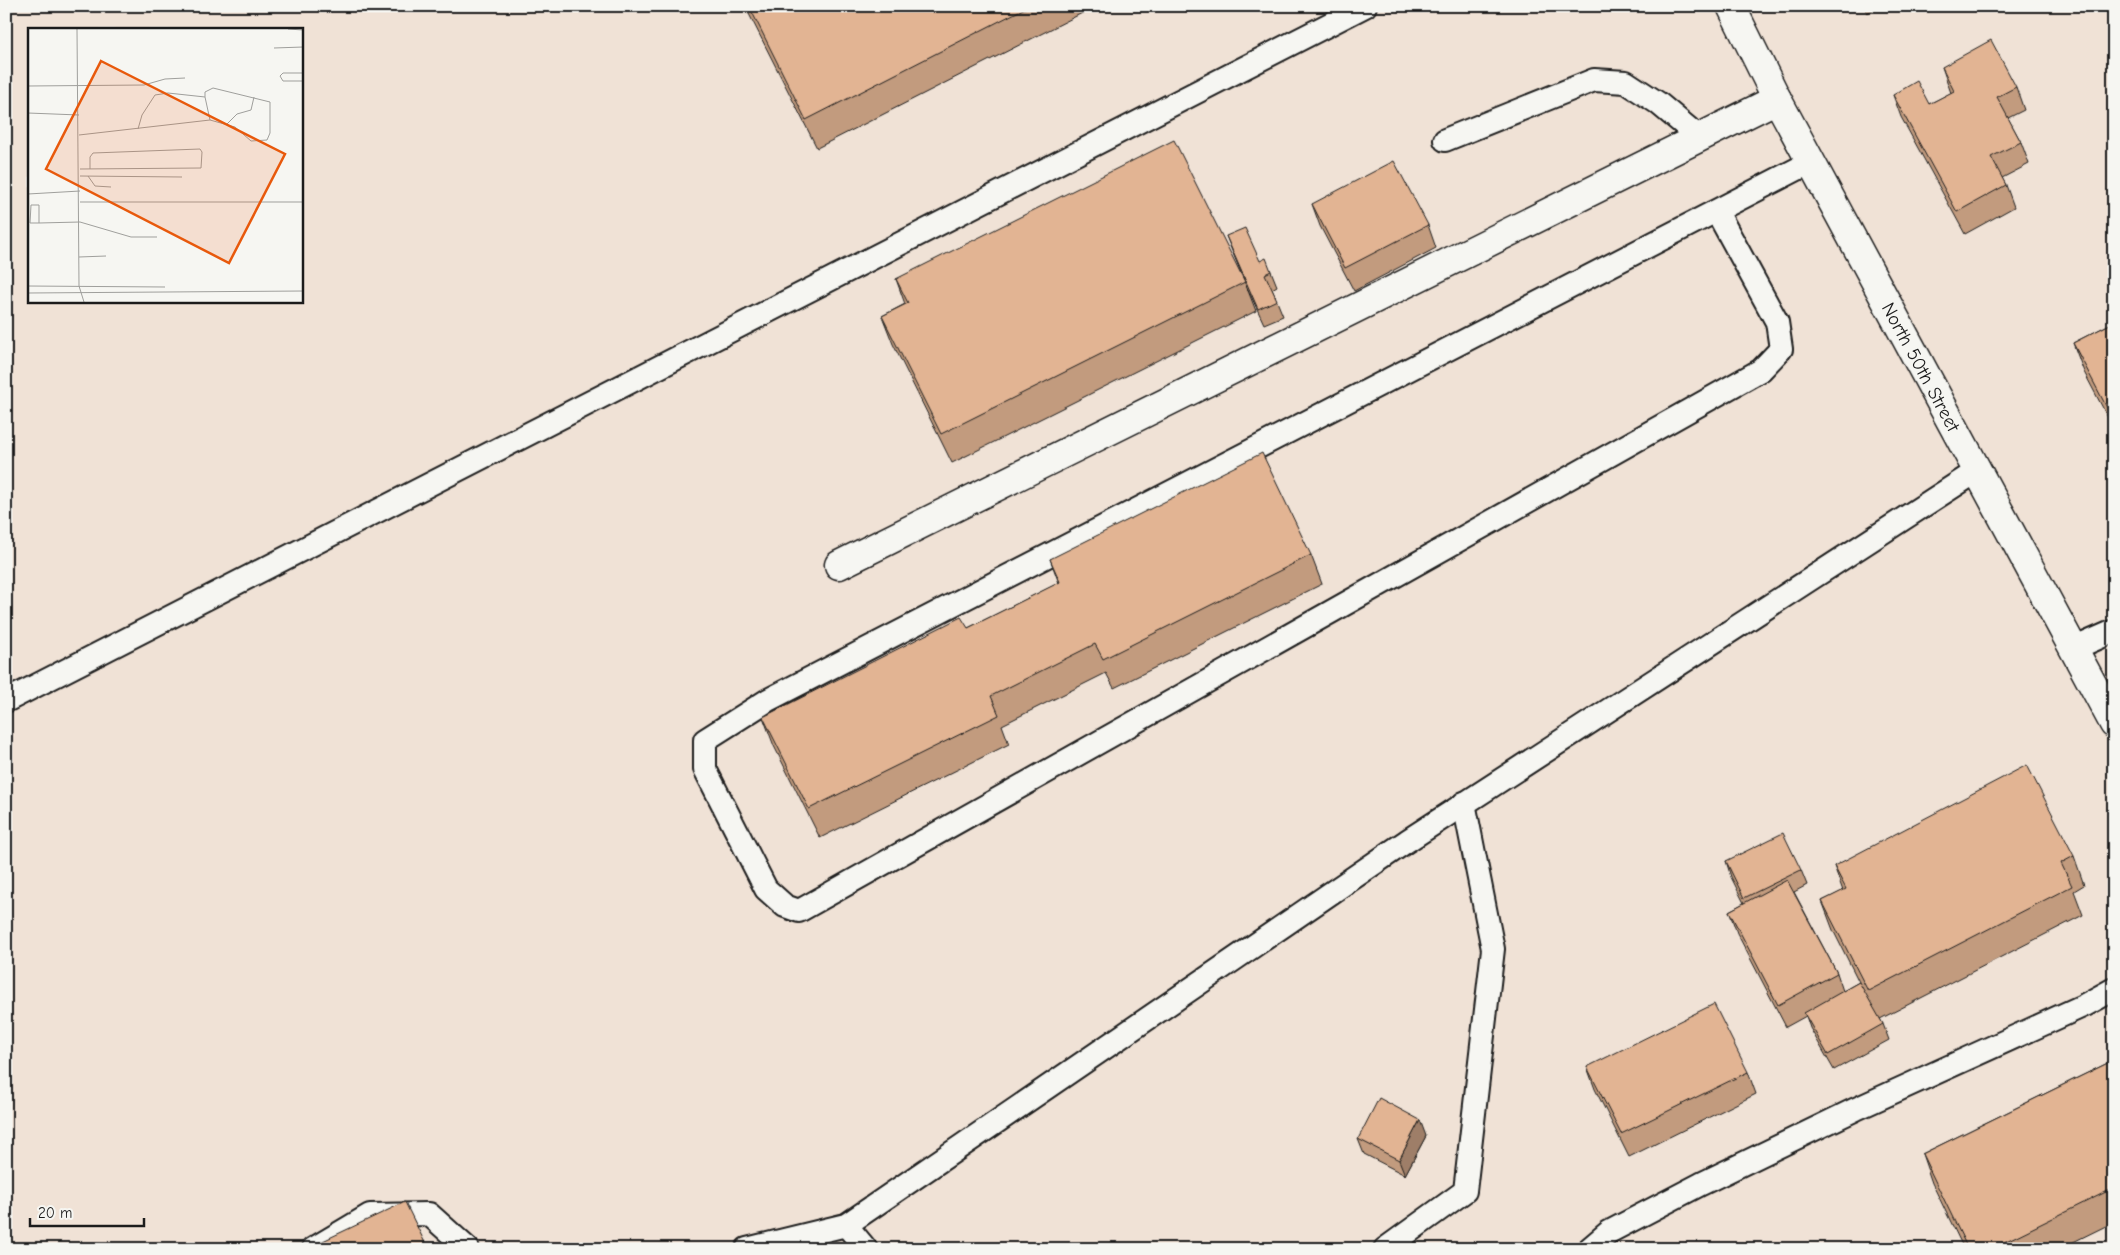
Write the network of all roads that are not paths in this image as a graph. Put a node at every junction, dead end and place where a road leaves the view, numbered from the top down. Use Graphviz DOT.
graph roads {
  1 [pos="1365,6"];
  2 [pos="1731,6"];
  3 [pos="1777,99"];
  4 [pos="1700,138"];
  5 [pos="1445,140"];
  6 [pos="1811,162"];
  7 [pos="1717,212"];
  8 [pos="1977,471"];
  9 [pos="839,565"];
  10 [pos="2114,630"];
  11 [pos="2073,649"];
  12 [pos="6,701"];
  13 [pos="2114,724"];
  14 [pos="1464,803"];
  15 [pos="2114,988"];
  16 [pos="846,1225"];
  17 [pos="313,1249"];
  18 [pos="468,1249"];
  19 [pos="747,1249"];
  20 [pos="866,1249"];
  21 [pos="1385,1249"];
  22 [pos="1589,1249"];
  1 -- 12 [label="lane"];
  2 -- 3 [label="street, North 50th Street"];
  3 -- 4 [label="street"];
  3 -- 6 [label="street, North 50th Street"];
  4 -- 5 [label="lane"];
  4 -- 9 [label="street"];
  6 -- 7 [label="lane"];
  6 -- 8 [label="street, North 50th Street"];
  7 -- 7 [label="lane"];
  8 -- 11 [label="street, North 50th Street"];
  8 -- 14 [label="lane"];
  10 -- 11 [label="lane"];
  11 -- 13 [label="street, North 50th Street"];
  14 -- 16 [label="lane"];
  14 -- 21 [label="lane"];
  15 -- 22 [label="lane"];
  16 -- 19 [label="lane"];
  16 -- 20 [label="lane"];
  17 -- 18 [label="lane"];
}
